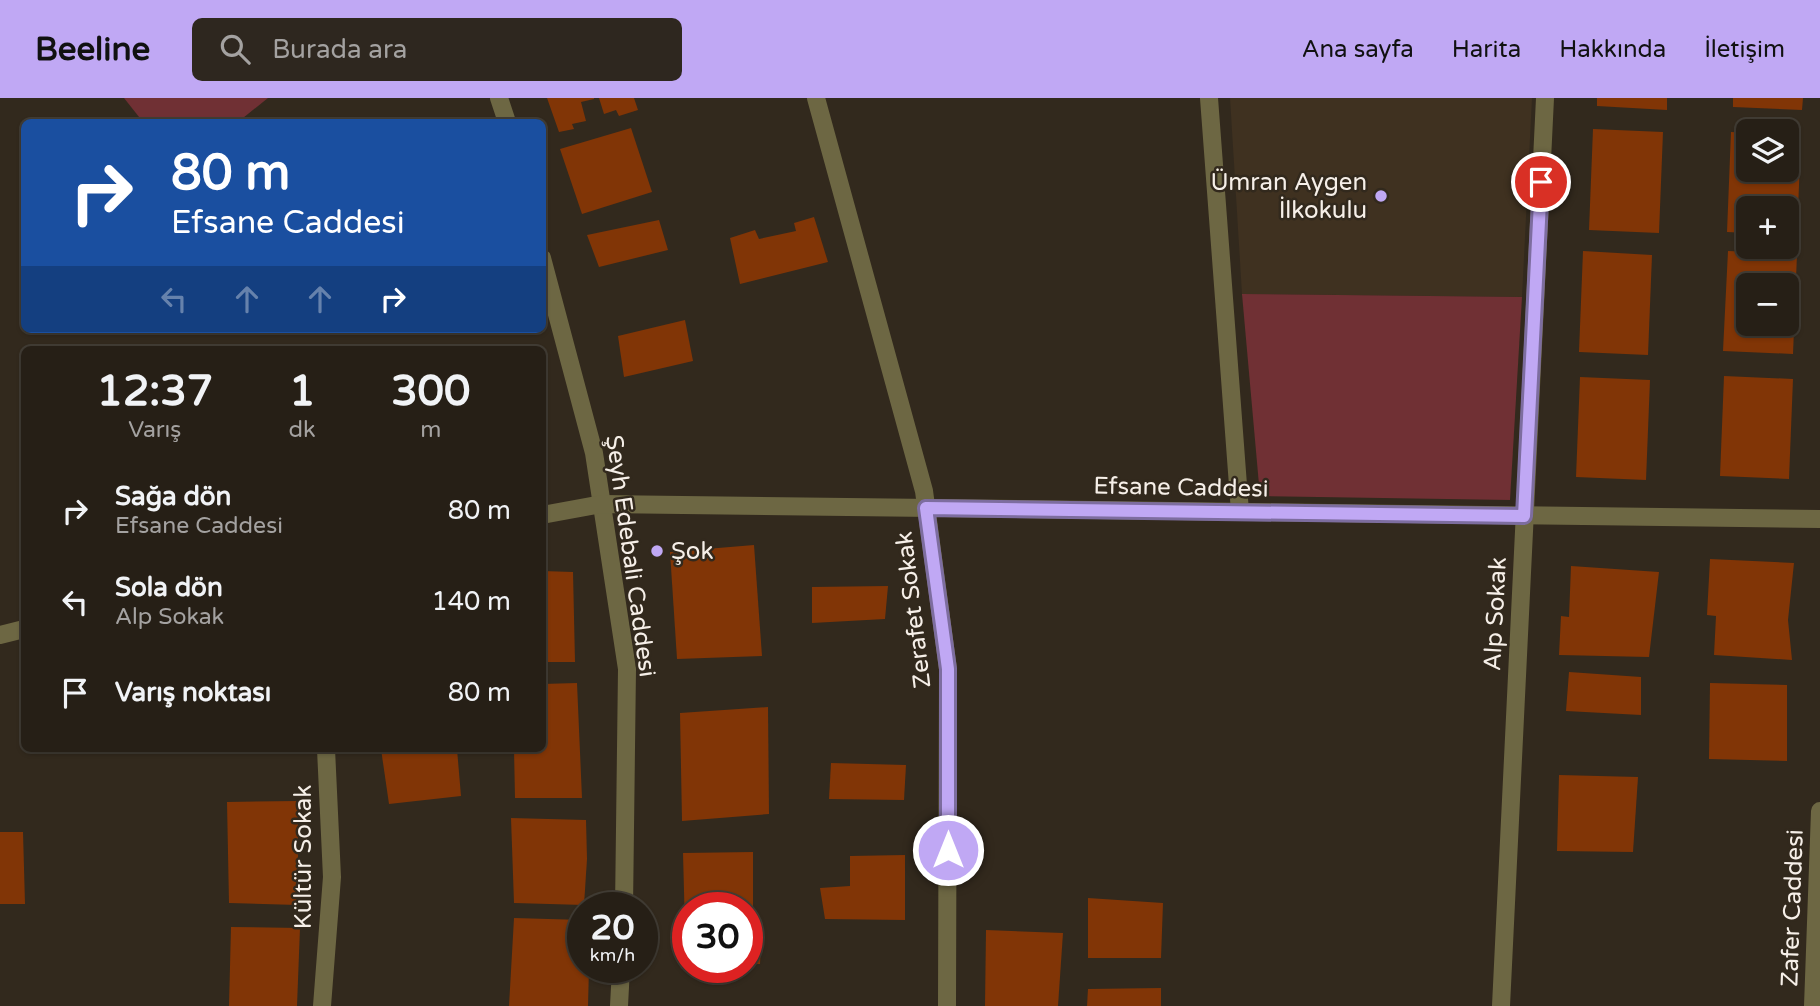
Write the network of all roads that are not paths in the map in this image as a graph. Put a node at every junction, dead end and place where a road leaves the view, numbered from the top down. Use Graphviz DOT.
graph roads {
  1 [pos="499,98"];
  2 [pos="816,98"];
  3 [pos="1209,98"];
  4 [pos="1545,98"];
  5 [pos="505,119"];
  6 [pos="546,273"];
  7 [pos="602,504"];
  8 [pos="926,508"];
  9 [pos="1240,512"];
  10 [pos="546,514"];
  11 [pos="1524,516"];
  12 [pos="1820,519"];
  13 [pos="21,630"];
  14 [pos="0,635"];
  15 [pos="326,752"];
  16 [pos="1820,811"];
  17 [pos="624,892"];
  18 [pos="620,983"];
  19 [pos="322,1006"];
  20 [pos="619,1006"];
  21 [pos="947,1006"];
  22 [pos="1500,1006"];
  23 [pos="1813,1006"];
  1 -- 5 [label="street"];
  2 -- 8 [label="street, Zerafet Sokak"];
  3 -- 9 [label="street"];
  4 -- 11 [label="street, Alp Sokak"];
  6 -- 7 [label="street, Şeyh Edebali Caddesi"];
  7 -- 8 [label="street, Efsane Caddesi"];
  7 -- 10 [label="street, Efsane Caddesi"];
  7 -- 17 [label="street, Şeyh Edebali Caddesi"];
  8 -- 9 [label="street, Efsane Caddesi"];
  8 -- 21 [label="street, Zerafet Sokak"];
  9 -- 11 [label="street, Efsane Caddesi"];
  11 -- 12 [label="street, Efsane Caddesi"];
  11 -- 22 [label="street, Alp Sokak"];
  13 -- 14 [label="street"];
  15 -- 19 [label="street, Kültür Sokak"];
  16 -- 23 [label="street, Zafer Caddesi"];
  18 -- 20 [label="street"];
}
